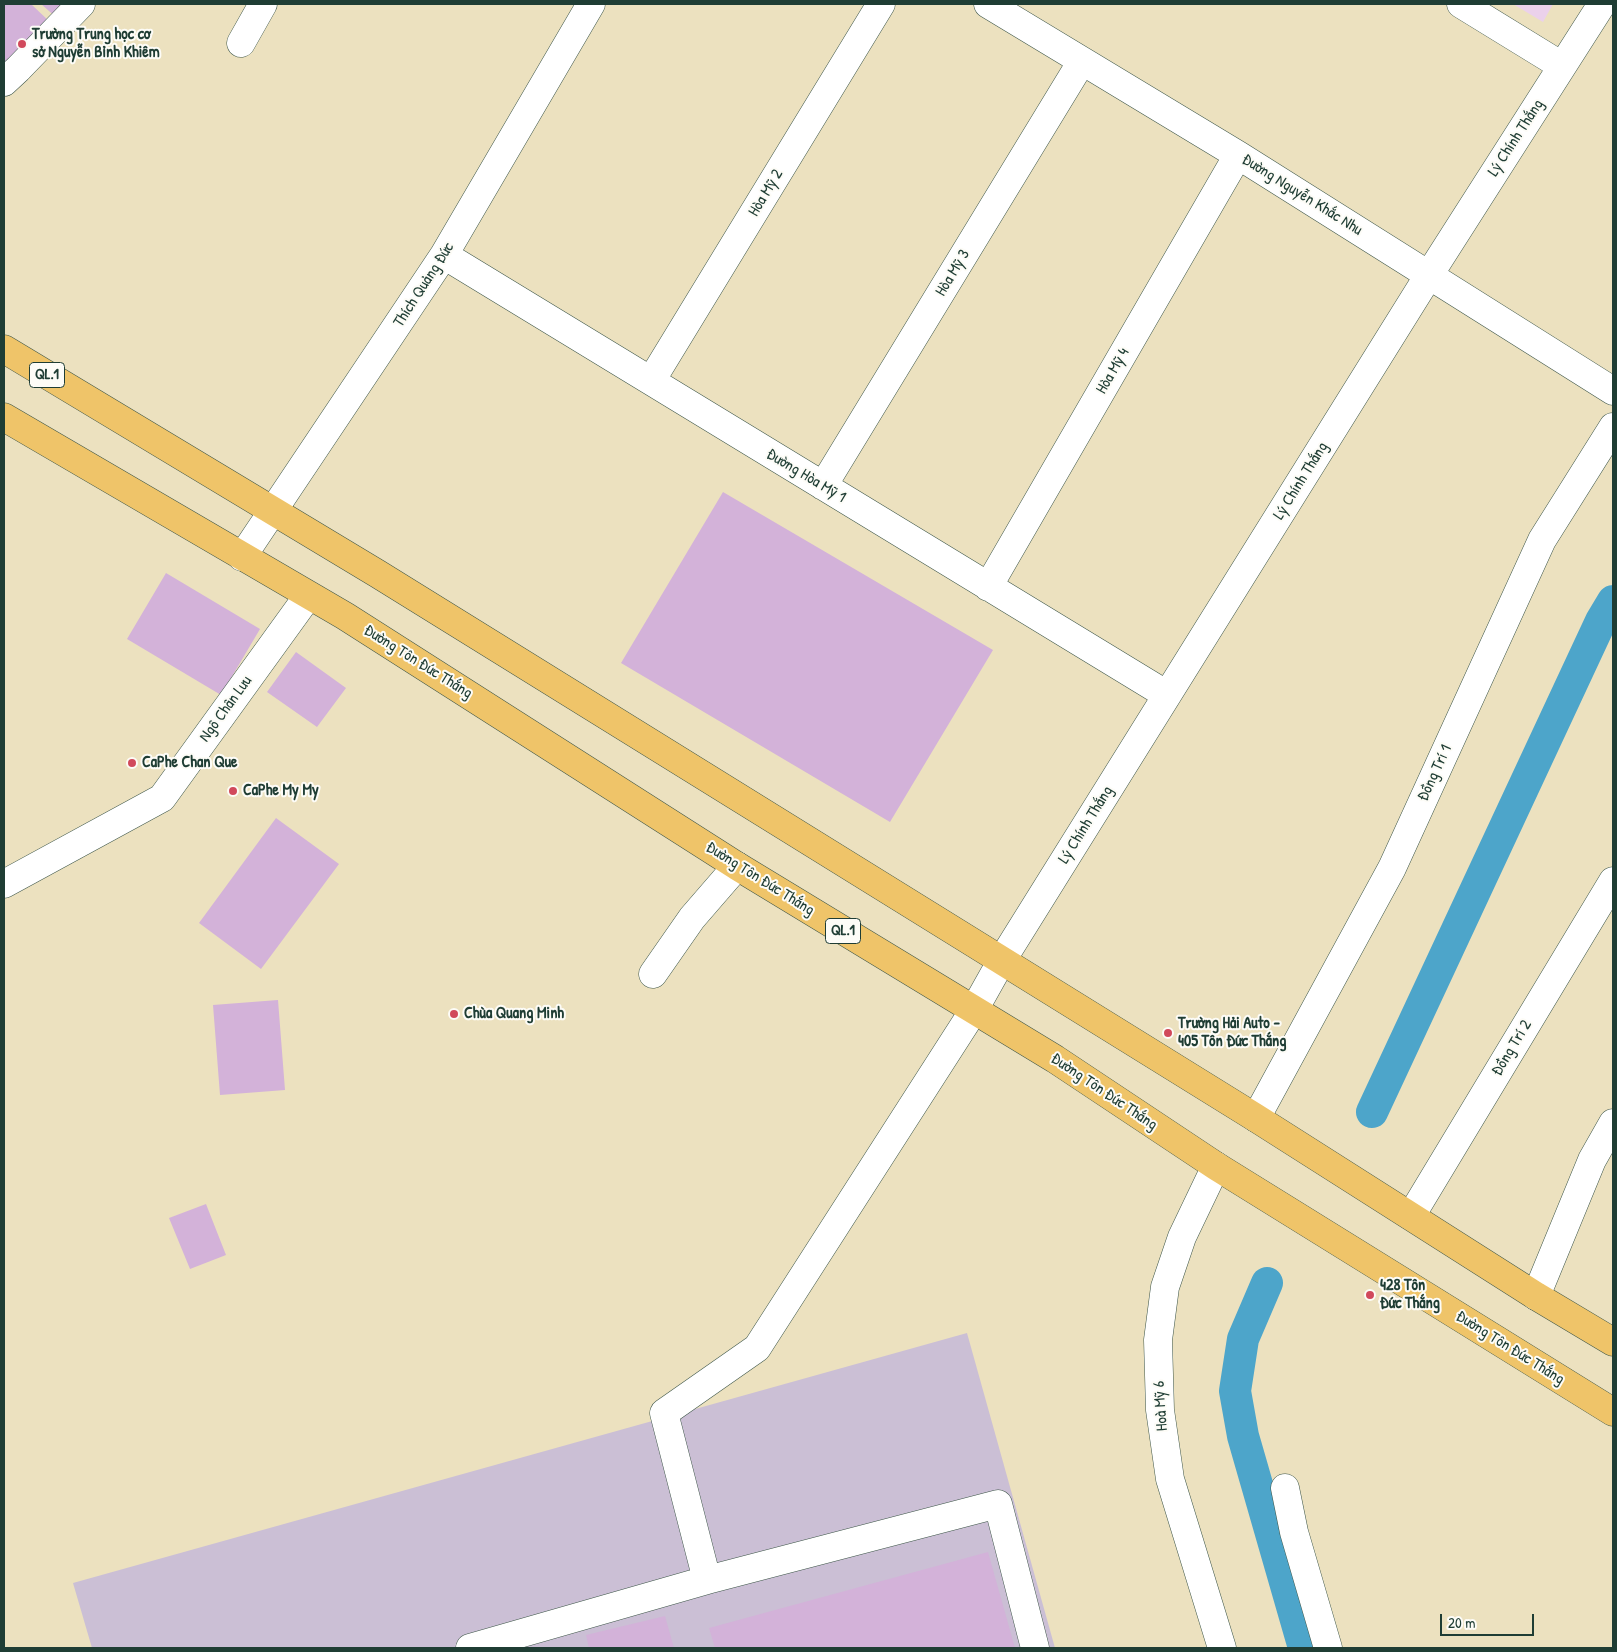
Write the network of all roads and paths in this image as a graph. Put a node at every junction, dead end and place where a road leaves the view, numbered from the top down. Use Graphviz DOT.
graph roads {
  1 [pos="81,4"];
  2 [pos="263,4"];
  3 [pos="591,4"];
  4 [pos="881,4"];
  5 [pos="988,4"];
  6 [pos="1461,4"];
  7 [pos="1602,4"];
  8 [pos="241,43"];
  9 [pos="1082,61"];
  10 [pos="1562,66"];
  11 [pos="4,82"];
  12 [pos="1238,155"];
  13 [pos="444,255"];
  14 [pos="1429,275"];
  15 [pos="4,349"];
  16 [pos="651,382"];
  17 [pos="1613,391"];
  18 [pos="4,417"];
  19 [pos="1613,427"];
  20 [pos="823,486"];
  21 [pos="274,512"];
  22 [pos="242,557"];
  23 [pos="988,586"];
  24 [pos="308,596"];
  25 [pos="1167,695"];
  26 [pos="737,866"];
  27 [pos="1613,881"];
  28 [pos="4,884"];
  29 [pos="1002,960"];
  30 [pos="653,974"];
  31 [pos="974,1010"];
  32 [pos="1256,1118"];
  33 [pos="1613,1123"];
  34 [pos="1216,1166"];
  35 [pos="1411,1216"];
  36 [pos="1536,1296"];
  37 [pos="1613,1342"];
  38 [pos="1613,1412"];
  39 [pos="1285,1488"];
  40 [pos="707,1580"];
  41 [pos="470,1648"];
  42 [pos="1035,1648"];
  43 [pos="1222,1648"];
  44 [pos="1328,1648"];
  1 -- 11 [label="street"];
  2 -- 8 [label="street"];
  3 -- 13 [label="street, Thích Quảng Đức"];
  4 -- 16 [label="street, Hòa Mỹ 2"];
  5 -- 9 [label="street, Đường Nguyễn Khắc Nhu"];
  6 -- 10 [label="street"];
  7 -- 10 [label="street, Lý Chính Thắng"];
  9 -- 12 [label="street, Đường Nguyễn Khắc Nhu"];
  9 -- 20 [label="street, Hòa Mỹ 3"];
  10 -- 14 [label="street, Lý Chính Thắng"];
  12 -- 14 [label="street, Đường Nguyễn Khắc Nhu"];
  12 -- 23 [label="street, Hòa Mỹ 4"];
  13 -- 16 [label="street, Đường Hòa Mỹ 1"];
  13 -- 21 [label="street, Thích Quảng Đức"];
  14 -- 17 [label="street, Đường Nguyễn Khắc Nhu"];
  14 -- 25 [label="street, Lý Chính Thắng"];
  15 -- 21 [label="highway, QL.1"];
  16 -- 20 [label="street, Đường Hòa Mỹ 1"];
  18 -- 22 [label="highway, Đường Tôn Đức Thắng / QL.1"];
  19 -- 32 [label="street, Đồng Trí 1"];
  20 -- 23 [label="street, Đường Hòa Mỹ 1"];
  21 -- 22 [label="street, Thích Quảng Đức"];
  21 -- 29 [label="highway, QL.1"];
  22 -- 24 [label="highway, Đường Tôn Đức Thắng / QL.1"];
  23 -- 25 [label="street, Đường Hòa Mỹ 1"];
  24 -- 26 [label="highway, Đường Tôn Đức Thắng / QL.1"];
  24 -- 28 [label="street, Ngô Chân Lưu"];
  25 -- 29 [label="street, Lý Chính Thắng"];
  26 -- 30 [label="street"];
  26 -- 31 [label="highway, Đường Tôn Đức Thắng / QL.1"];
  27 -- 35 [label="street, Đồng Trí 2"];
  29 -- 31 [label="street, Lý Chính Thắng"];
  29 -- 32 [label="highway, QL.1"];
  31 -- 34 [label="highway, Đường Tôn Đức Thắng / QL.1"];
  31 -- 40 [label="street, Lý Chính Thắng"];
  32 -- 35 [label="highway, QL.1"];
  33 -- 36 [label="street"];
  34 -- 38 [label="highway, Đường Tôn Đức Thắng / QL.1"];
  34 -- 43 [label="street, Hoà Mỹ 6"];
  35 -- 36 [label="highway, QL.1"];
  36 -- 37 [label="highway, QL.1"];
  39 -- 44 [label="street"];
  40 -- 41 [label="street"];
  40 -- 42 [label="street"];
}
